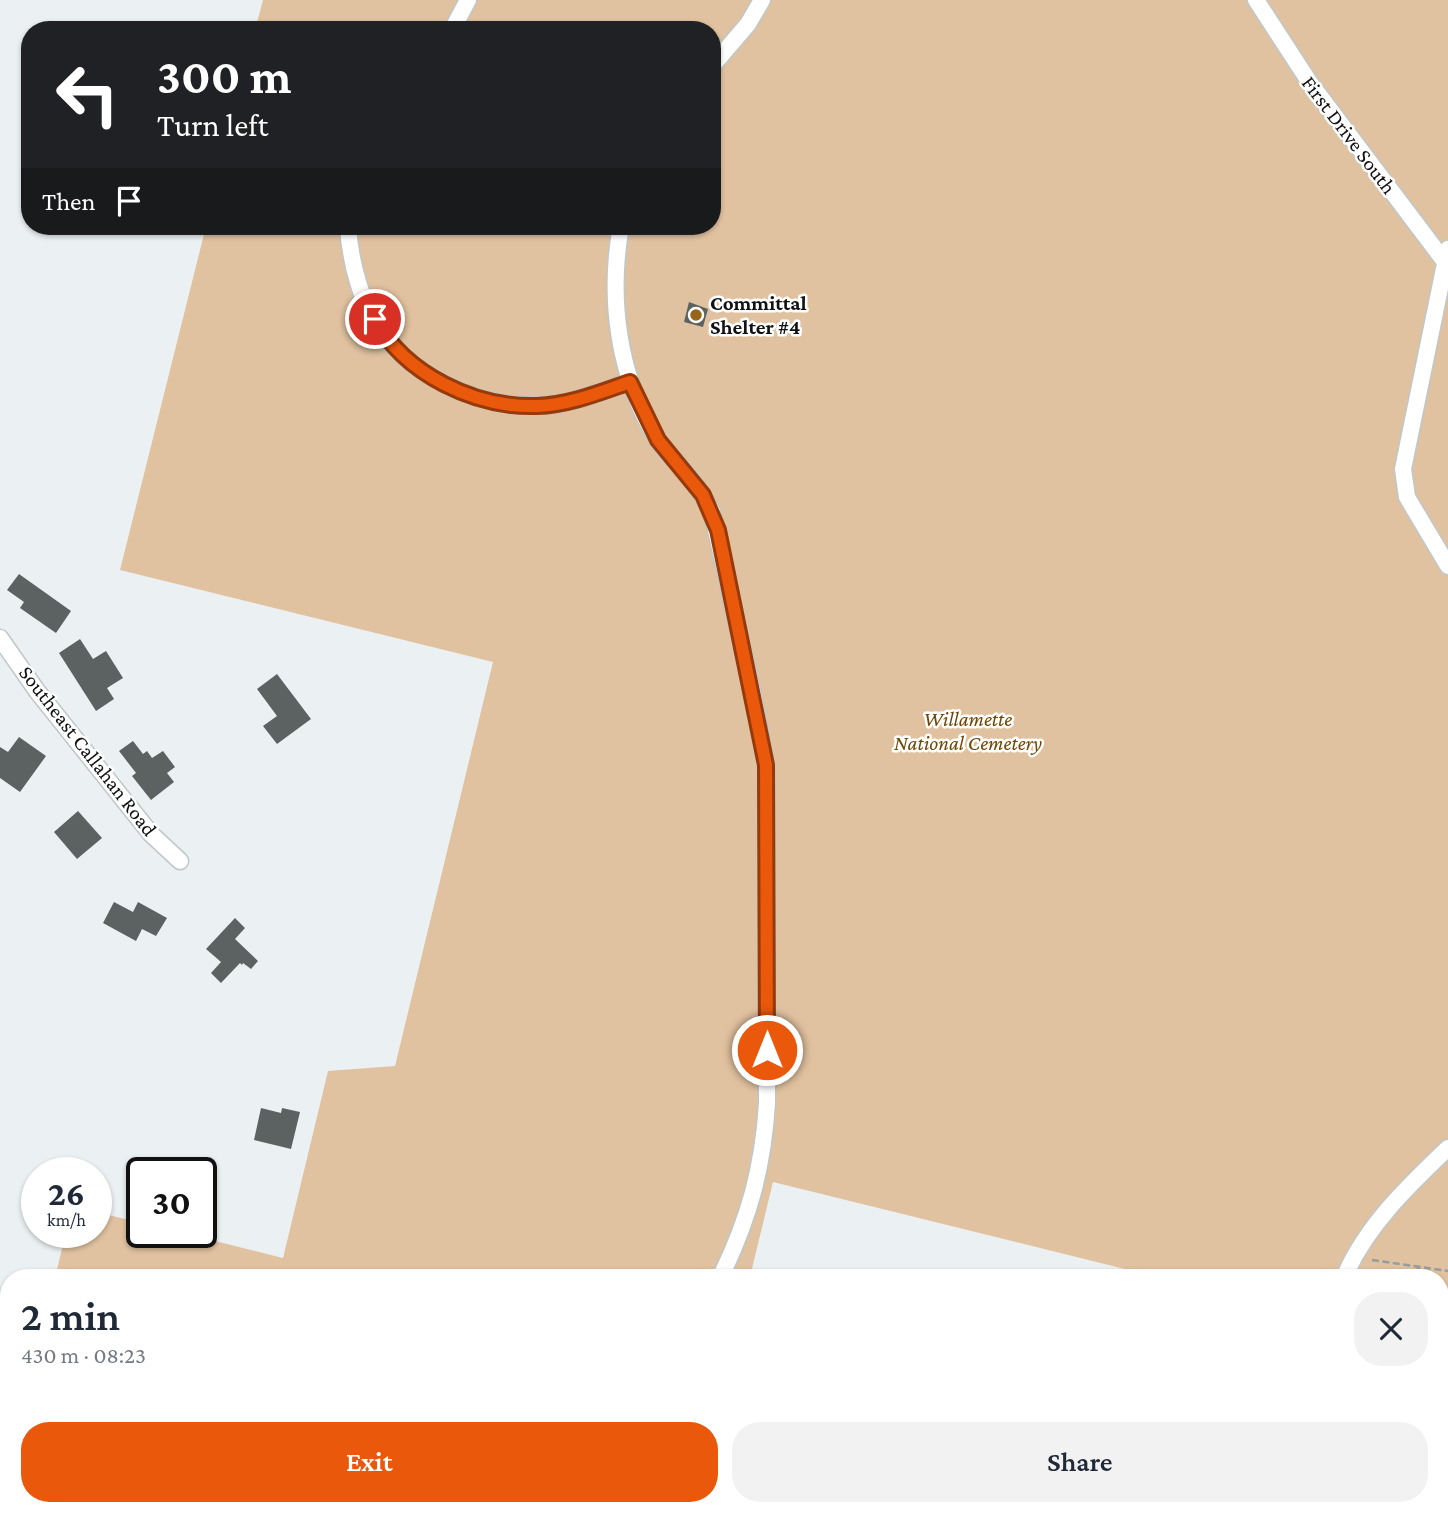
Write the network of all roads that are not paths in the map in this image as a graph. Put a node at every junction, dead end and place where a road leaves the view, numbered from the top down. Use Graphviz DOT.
graph roads {
  1 [pos="468,0"];
  2 [pos="762,0"];
  3 [pos="1256,0"];
  4 [pos="457,21"];
  5 [pos="721,56"];
  6 [pos="348,235"];
  7 [pos="619,235"];
  8 [pos="1447,259"];
  9 [pos="630,382"];
  10 [pos="1448,566"];
  11 [pos="0,638"];
  12 [pos="180,861"];
  13 [pos="1448,1148"];
  14 [pos="724,1269"];
  15 [pos="1348,1269"];
  1 -- 4 [label="street"];
  2 -- 5 [label="street"];
  3 -- 8 [label="street, First Drive South"];
  6 -- 9 [label="street"];
  7 -- 9 [label="street"];
  8 -- 10 [label="street"];
  9 -- 14 [label="street"];
  11 -- 12 [label="street, Southeast Callahan Road"];
  13 -- 15 [label="street"];
}
